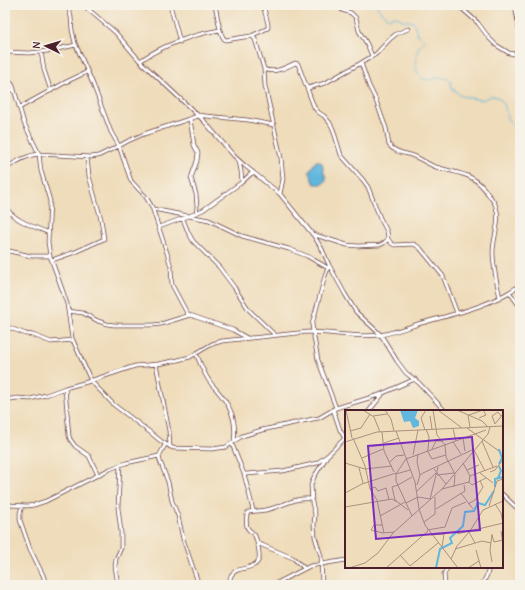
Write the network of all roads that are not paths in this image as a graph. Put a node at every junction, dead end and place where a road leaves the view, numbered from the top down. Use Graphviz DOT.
graph roads {
  1 [pos="68,5"];
  2 [pos="83,5"];
  3 [pos="170,5"];
  4 [pos="214,5"];
  5 [pos="263,5"];
  6 [pos="339,5"];
  7 [pos="458,5"];
  8 [pos="516,5"];
  9 [pos="408,29"];
  10 [pos="220,30"];
  11 [pos="520,34"];
  12 [pos="251,36"];
  13 [pos="180,42"];
  14 [pos="76,45"];
  15 [pos="5,52"];
  16 [pos="41,52"];
  17 [pos="520,55"];
  18 [pos="372,56"];
  19 [pos="140,61"];
  20 [pos="361,63"];
  21 [pos="264,69"];
  22 [pos="5,72"];
  23 [pos="87,72"];
  24 [pos="308,88"];
  25 [pos="5,90"];
  26 [pos="14,90"];
  27 [pos="51,90"];
  28 [pos="20,108"];
  29 [pos="197,116"];
  30 [pos="190,119"];
  31 [pos="274,125"];
  32 [pos="119,146"];
  33 [pos="39,154"];
  34 [pos="87,157"];
  35 [pos="239,160"];
  36 [pos="6,168"];
  37 [pos="253,172"];
  38 [pos="242,182"];
  39 [pos="280,194"];
  40 [pos="5,198"];
  41 [pos="5,206"];
  42 [pos="153,209"];
  43 [pos="196,213"];
  44 [pos="189,216"];
  45 [pos="184,218"];
  46 [pos="159,227"];
  47 [pos="48,233"];
  48 [pos="312,234"];
  49 [pos="388,239"];
  50 [pos="5,250"];
  51 [pos="51,258"];
  52 [pos="328,267"];
  53 [pos="520,285"];
  54 [pos="510,293"];
  55 [pos="500,298"];
  56 [pos="520,307"];
  57 [pos="68,311"];
  58 [pos="457,314"];
  59 [pos="190,315"];
  60 [pos="5,326"];
  61 [pos="313,332"];
  62 [pos="275,335"];
  63 [pos="381,335"];
  64 [pos="248,338"];
  65 [pos="73,340"];
  66 [pos="196,353"];
  67 [pos="156,364"];
  68 [pos="415,379"];
  69 [pos="91,381"];
  70 [pos="65,388"];
  71 [pos="383,393"];
  72 [pos="5,400"];
  73 [pos="335,408"];
  74 [pos="370,410"];
  75 [pos="444,410"];
  76 [pos="345,438"];
  77 [pos="234,440"];
  78 [pos="345,440"];
  79 [pos="232,444"];
  80 [pos="165,445"];
  81 [pos="170,447"];
  82 [pos="328,455"];
  83 [pos="159,456"];
  84 [pos="120,465"];
  85 [pos="244,474"];
  86 [pos="98,475"];
  87 [pos="503,495"];
  88 [pos="312,499"];
  89 [pos="5,502"];
  90 [pos="22,506"];
  91 [pos="253,511"];
  92 [pos="520,511"];
  93 [pos="257,542"];
  94 [pos="345,560"];
  95 [pos="321,563"];
  96 [pos="304,568"];
  97 [pos="447,568"];
  98 [pos="489,568"];
  99 [pos="46,585"];
  100 [pos="118,585"];
  101 [pos="199,585"];
  102 [pos="230,585"];
  103 [pos="273,585"];
  104 [pos="322,585"];
  105 [pos="445,585"];
  106 [pos="482,585"];
  1 -- 14 [label="street"];
  2 -- 19 [label="street"];
  3 -- 13 [label="street"];
  4 -- 10 [label="street"];
  5 -- 12 [label="street"];
  6 -- 18 [label="street"];
  7 -- 17 [label="street"];
  8 -- 11 [label="street"];
  9 -- 18 [label="street"];
  10 -- 12 [label="street"];
  10 -- 13 [label="street"];
  12 -- 21 [label="street"];
  13 -- 19 [label="street"];
  14 -- 16 [label="street"];
  14 -- 23 [label="street"];
  15 -- 16 [label="street"];
  16 -- 27 [label="street"];
  18 -- 20 [label="street"];
  19 -- 29 [label="street"];
  20 -- 24 [label="street"];
  20 -- 55 [label="street"];
  21 -- 24 [label="street"];
  21 -- 31 [label="street"];
  22 -- 26 [label="street"];
  23 -- 27 [label="street"];
  23 -- 32 [label="street"];
  24 -- 49 [label="street"];
  25 -- 26 [label="street"];
  26 -- 28 [label="street"];
  27 -- 28 [label="street"];
  28 -- 33 [label="street"];
  29 -- 30 [label="street"];
  29 -- 31 [label="street"];
  29 -- 35 [label="street"];
  30 -- 32 [label="street"];
  30 -- 43 [label="street"];
  31 -- 39 [label="street"];
  32 -- 34 [label="street"];
  32 -- 42 [label="street"];
  33 -- 34 [label="street"];
  33 -- 36 [label="street"];
  33 -- 47 [label="street"];
  34 -- 51 [label="street"];
  35 -- 37 [label="street"];
  35 -- 38 [label="street"];
  36 -- 40 [label="street"];
  37 -- 38 [label="street"];
  37 -- 39 [label="street"];
  38 -- 43 [label="street"];
  39 -- 48 [label="street"];
  41 -- 47 [label="street"];
  42 -- 44 [label="street"];
  42 -- 46 [label="street"];
  43 -- 44 [label="street"];
  44 -- 45 [label="street"];
  44 -- 52 [label="street"];
  45 -- 46 [label="street"];
  45 -- 62 [label="street"];
  46 -- 59 [label="street"];
  47 -- 51 [label="street"];
  48 -- 49 [label="street"];
  48 -- 52 [label="street"];
  49 -- 58 [label="street"];
  50 -- 51 [label="street"];
  51 -- 57 [label="street"];
  52 -- 61 [label="street"];
  52 -- 63 [label="street"];
  53 -- 54 [label="street"];
  54 -- 55 [label="street"];
  54 -- 56 [label="street"];
  55 -- 58 [label="street"];
  57 -- 59 [label="street"];
  57 -- 65 [label="street"];
  58 -- 63 [label="street"];
  59 -- 64 [label="street"];
  60 -- 65 [label="street"];
  61 -- 62 [label="street"];
  61 -- 63 [label="street"];
  61 -- 73 [label="street"];
  62 -- 64 [label="street"];
  63 -- 68 [label="street"];
  64 -- 66 [label="street"];
  65 -- 69 [label="street"];
  66 -- 67 [label="street"];
  66 -- 77 [label="street"];
  67 -- 69 [label="street"];
  67 -- 81 [label="street"];
  68 -- 71 [label="street"];
  68 -- 75 [label="street"];
  69 -- 70 [label="street"];
  69 -- 80 [label="street"];
  70 -- 72 [label="street"];
  70 -- 86 [label="street"];
  71 -- 73 [label="street"];
  71 -- 74 [label="street"];
  73 -- 76 [label="street"];
  73 -- 77 [label="street"];
  77 -- 79 [label="street"];
  78 -- 82 [label="street"];
  79 -- 81 [label="street"];
  79 -- 85 [label="street"];
  80 -- 81 [label="street"];
  80 -- 83 [label="street"];
  82 -- 85 [label="street"];
  82 -- 88 [label="street"];
  83 -- 84 [label="street"];
  83 -- 101 [label="street"];
  84 -- 86 [label="street"];
  84 -- 100 [label="street"];
  85 -- 91 [label="street"];
  86 -- 90 [label="street"];
  87 -- 92 [label="street"];
  88 -- 91 [label="street"];
  88 -- 95 [label="street"];
  89 -- 90 [label="street"];
  90 -- 99 [label="street"];
  91 -- 93 [label="street"];
  93 -- 96 [label="street"];
  93 -- 102 [label="street"];
  94 -- 95 [label="street"];
  95 -- 96 [label="street"];
  95 -- 104 [label="street"];
  96 -- 103 [label="street"];
  97 -- 105 [label="street"];
  98 -- 106 [label="street"];
}
